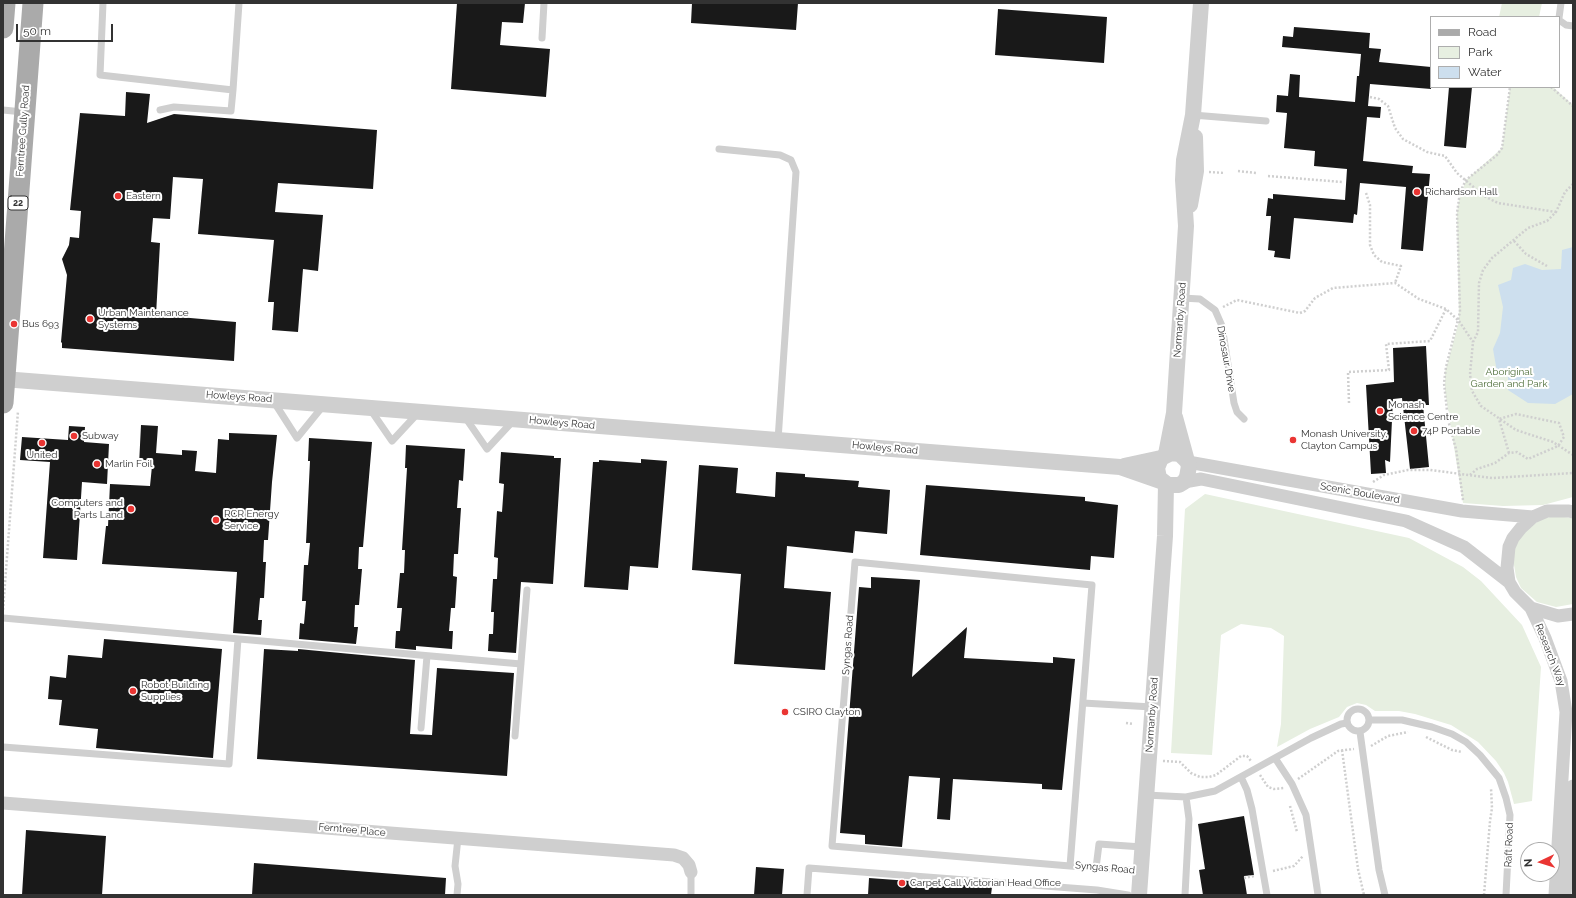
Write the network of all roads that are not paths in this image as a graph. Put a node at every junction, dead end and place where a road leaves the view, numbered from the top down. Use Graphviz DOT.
graph roads {
  1 [pos="5,3"];
  2 [pos="33,3"];
  3 [pos="103,3"];
  4 [pos="239,3"];
  5 [pos="544,3"];
  6 [pos="1201,3"];
  7 [pos="1561,3"];
  8 [pos="1559,16"];
  9 [pos="1560,20"];
  10 [pos="1573,26"];
  11 [pos="3,28"];
  12 [pos="542,38"];
  13 [pos="233,90"];
  14 [pos="3,110"];
  15 [pos="160,110"];
  16 [pos="25,112"];
  17 [pos="1193,116"];
  18 [pos="1266,121"];
  19 [pos="719,149"];
  20 [pos="1182,298"];
  21 [pos="4,379"];
  22 [pos="273,400"];
  23 [pos="325,404"];
  24 [pos="11,406"];
  25 [pos="369,408"];
  26 [pos="420,412"];
  27 [pos="1174,414"];
  28 [pos="464,415"];
  29 [pos="514,419"];
  30 [pos="1244,419"];
  31 [pos="778,440"];
  32 [pos="1163,456"];
  33 [pos="1187,461"];
  34 [pos="1120,467"];
  35 [pos="1173,483"];
  36 [pos="1314,485"];
  37 [pos="1311,502"];
  38 [pos="1572,511"];
  39 [pos="1534,517"];
  40 [pos="1509,582"];
  41 [pos="527,590"];
  42 [pos="1531,608"];
  43 [pos="1573,614"];
  44 [pos="3,618"];
  45 [pos="238,639"];
  46 [pos="427,656"];
  47 [pos="521,664"];
  48 [pos="1082,703"];
  49 [pos="1152,707"];
  50 [pos="1369,720"];
  51 [pos="1347,723"];
  52 [pos="421,728"];
  53 [pos="1360,732"];
  54 [pos="515,736"];
  55 [pos="3,747"];
  56 [pos="1275,758"];
  57 [pos="1241,777"];
  58 [pos="1573,786"];
  59 [pos="1146,795"];
  60 [pos="1186,797"];
  61 [pos="3,803"];
  62 [pos="458,838"];
  63 [pos="1564,844"];
  64 [pos="1142,847"];
  65 [pos="1070,866"];
  66 [pos="1096,868"];
  67 [pos="1140,871"];
  68 [pos="691,872"];
  69 [pos="457,895"];
  70 [pos="691,895"];
  71 [pos="807,895"];
  72 [pos="1128,895"];
  73 [pos="1139,895"];
  74 [pos="1185,895"];
  75 [pos="1267,895"];
  76 [pos="1318,895"];
  77 [pos="1385,895"];
  78 [pos="1506,895"];
  79 [pos="1555,895"];
  80 [pos="1565,895"];
  1 -- 11 [label="main road"];
  2 -- 16 [label="main road, Ferntree Gully Road / 22"];
  3 -- 13 [label="lane"];
  4 -- 13 [label="lane"];
  5 -- 12 [label="lane"];
  6 -- 17 [label="street, Normanby Road"];
  7 -- 8 [label="lane"];
  9 -- 10 [label="lane"];
  13 -- 15 [label="lane"];
  14 -- 16 [label="lane"];
  16 -- 21 [label="main road, Ferntree Gully Road / 22"];
  17 -- 18 [label="lane"];
  17 -- 20 [label="street, Normanby Road"];
  19 -- 31 [label="lane"];
  20 -- 27 [label="street, Normanby Road"];
  20 -- 30 [label="lane, Dinosaur Drive"];
  21 -- 22 [label="street, Howleys Road"];
  21 -- 24 [label="main road, Ferntree Gully Road / 22"];
  22 -- 23 [label="street, Howleys Road"];
  22 -- 23 [label="lane"];
  23 -- 25 [label="street, Howleys Road"];
  25 -- 26 [label="street, Howleys Road"];
  25 -- 26 [label="lane"];
  26 -- 28 [label="street, Howleys Road"];
  27 -- 32 [label="street, Normanby Road"];
  27 -- 33 [label="street, Normanby Road"];
  28 -- 29 [label="street, Howleys Road"];
  28 -- 29 [label="lane"];
  29 -- 31 [label="street, Howleys Road"];
  31 -- 34 [label="street, Howleys Road"];
  32 -- 33 [label="street"];
  32 -- 34 [label="street, Howleys Road"];
  32 -- 35 [label="street"];
  33 -- 35 [label="street"];
  33 -- 36 [label="street, Scenic Boulevard"];
  34 -- 35 [label="street, Howleys Road"];
  35 -- 37 [label="street, Scenic Boulevard"];
  35 -- 49 [label="street, Normanby Road"];
  36 -- 37 [label="street"];
  36 -- 39 [label="street, Scenic Boulevard"];
  37 -- 40 [label="street, Scenic Boulevard"];
  38 -- 39 [label="street"];
  39 -- 40 [label="street"];
  40 -- 42 [label="street, Scenic Boulevard"];
  41 -- 47 [label="lane"];
  42 -- 43 [label="street"];
  42 -- 63 [label="street, Research Way"];
  44 -- 45 [label="lane"];
  45 -- 46 [label="lane"];
  45 -- 55 [label="lane"];
  46 -- 47 [label="lane"];
  46 -- 52 [label="lane"];
  47 -- 54 [label="lane"];
  48 -- 49 [label="lane"];
  48 -- 65 [label="lane, Syngas Road"];
  48 -- 65 [label="lane, Syngas Road"];
  49 -- 59 [label="street, Normanby Road"];
  50 -- 51 [label="lane"];
  50 -- 53 [label="lane"];
  50 -- 78 [label="lane, Raft Road"];
  51 -- 53 [label="lane"];
  51 -- 56 [label="lane"];
  53 -- 77 [label="lane"];
  56 -- 57 [label="lane"];
  56 -- 76 [label="lane"];
  57 -- 60 [label="lane"];
  57 -- 75 [label="lane"];
  58 -- 63 [label="street, Research Way"];
  59 -- 60 [label="lane"];
  59 -- 64 [label="street, Normanby Road"];
  60 -- 74 [label="lane"];
  61 -- 62 [label="street, Ferntree Place"];
  62 -- 68 [label="street, Ferntree Place"];
  62 -- 69 [label="lane"];
  63 -- 79 [label="street, Research Way"];
  63 -- 80 [label="street, Research Way"];
  64 -- 66 [label="lane"];
  64 -- 67 [label="street, Normanby Road"];
  65 -- 66 [label="lane, Syngas Road"];
  66 -- 67 [label="lane, Syngas Road"];
  67 -- 73 [label="street, Normanby Road"];
  68 -- 70 [label="lane"];
  71 -- 72 [label="lane"];
}
